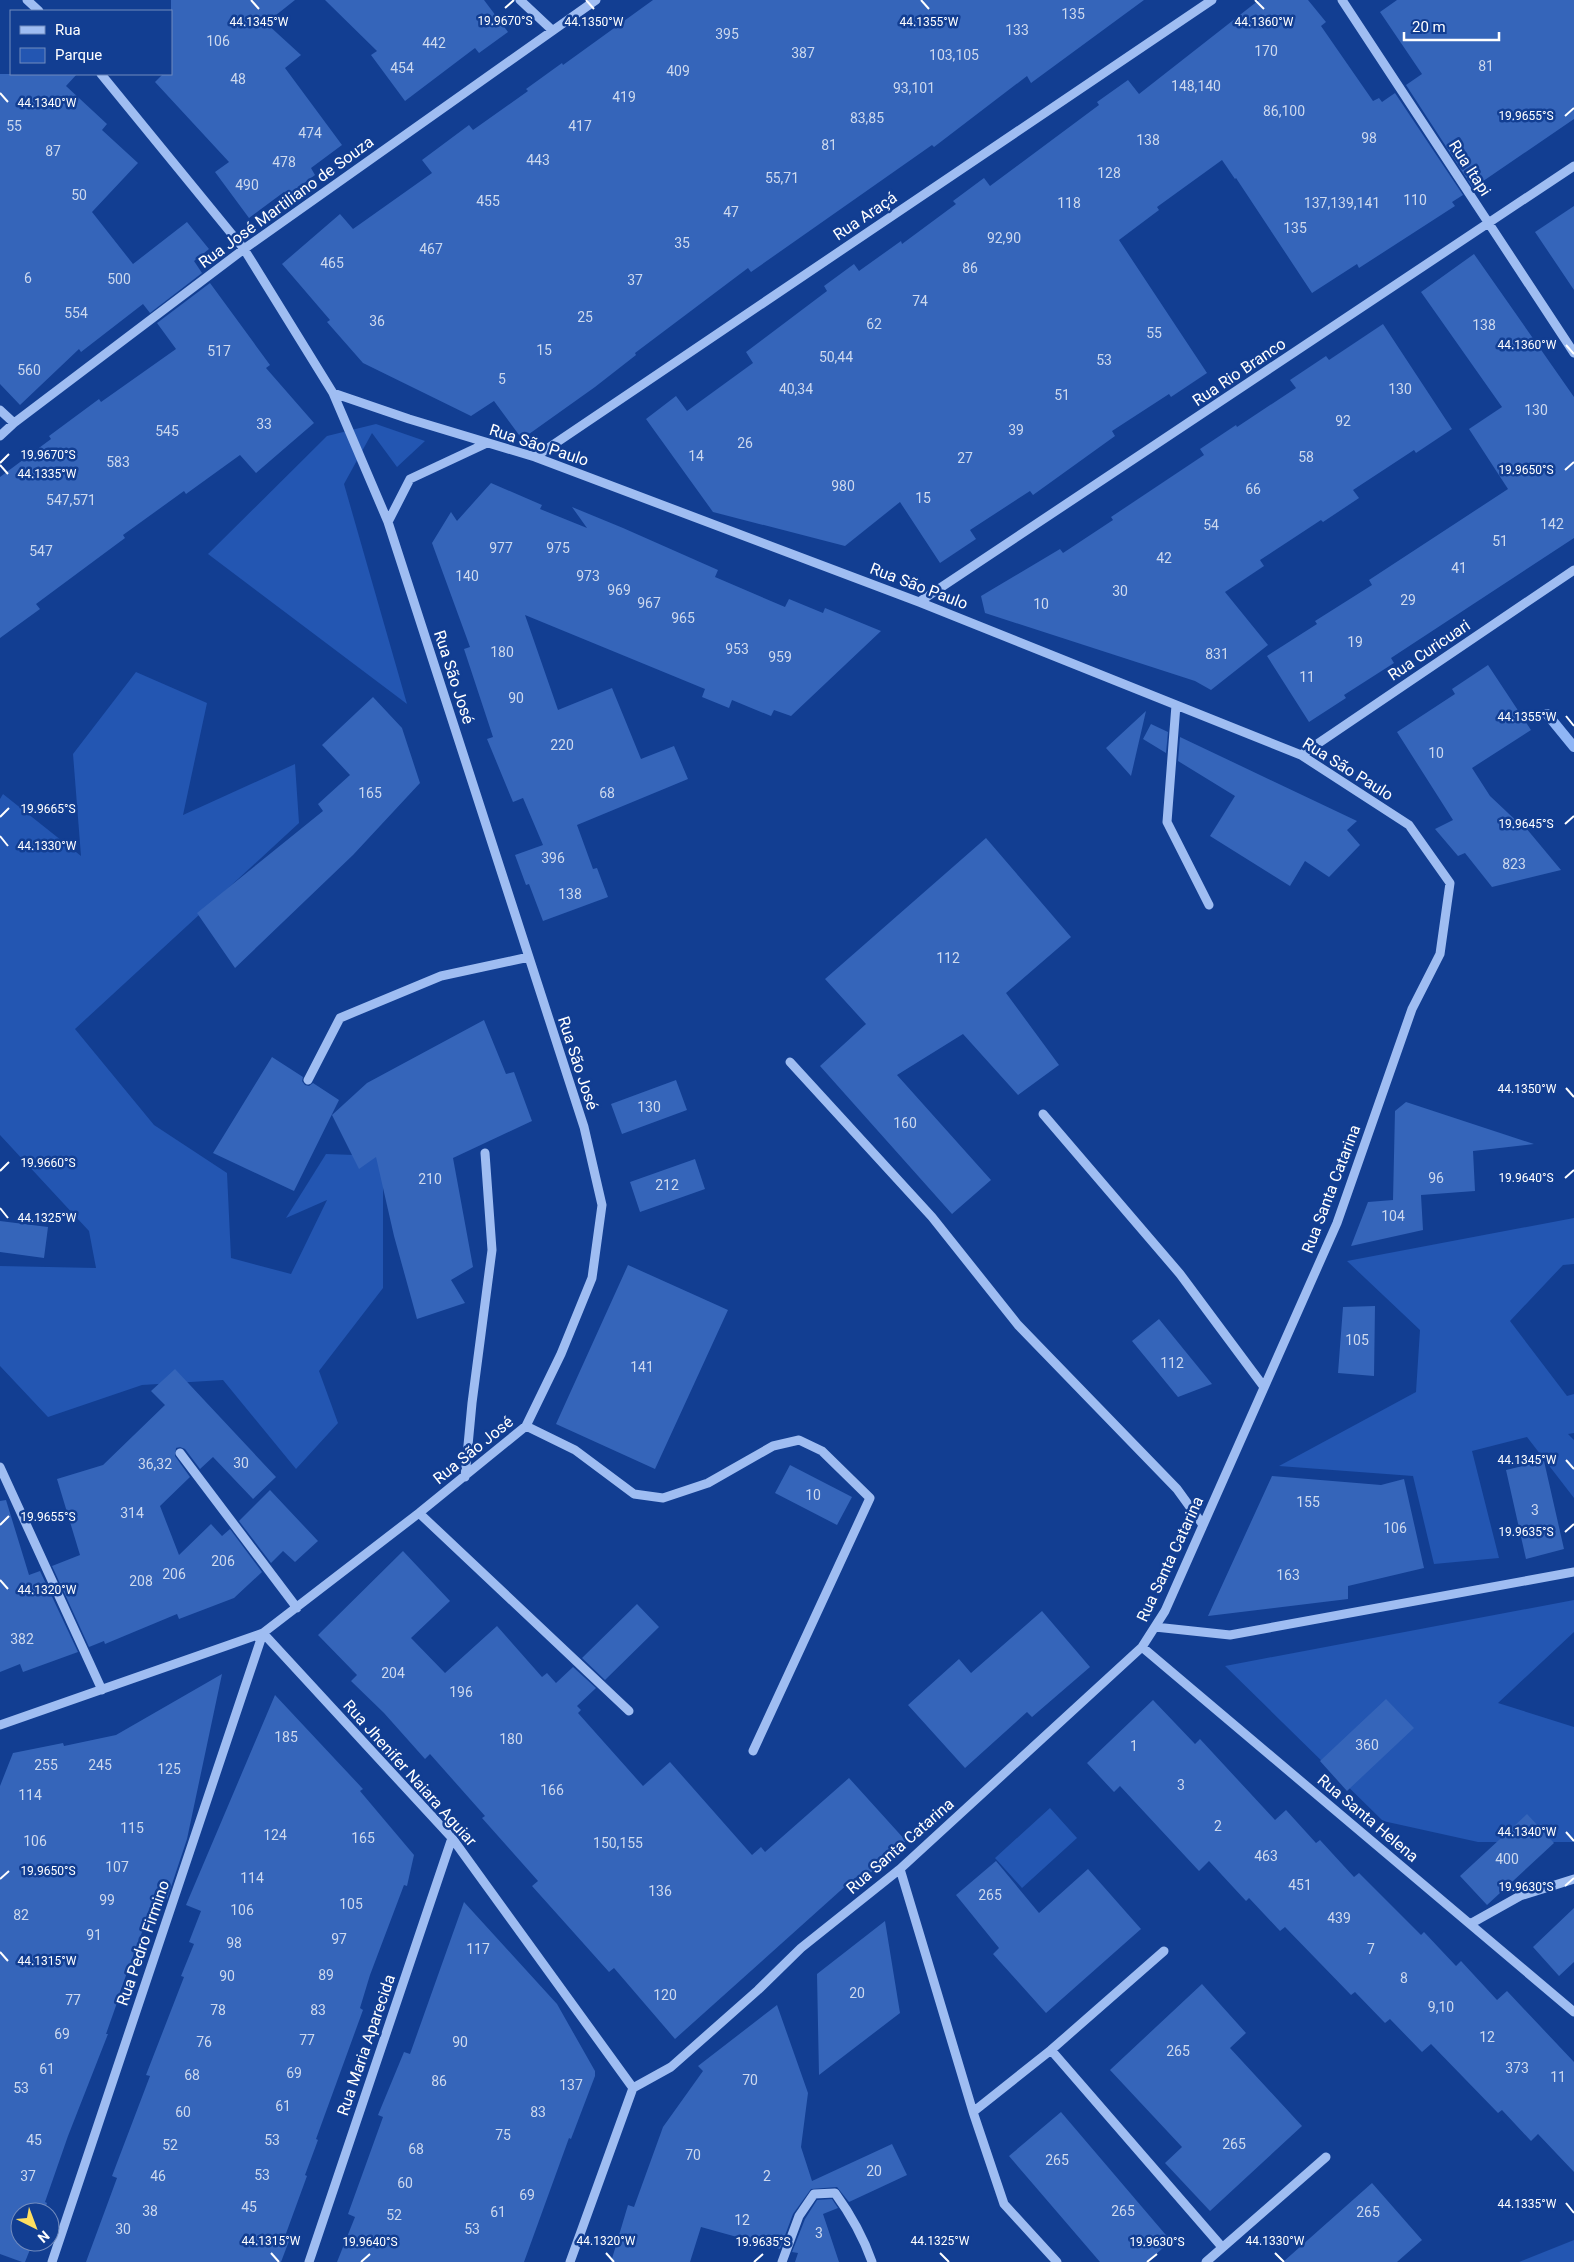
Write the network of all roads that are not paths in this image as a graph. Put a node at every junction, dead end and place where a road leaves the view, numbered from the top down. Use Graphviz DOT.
graph roads {
  1 [pos="27,0"];
  2 [pos="520,0"];
  3 [pos="596,0"];
  4 [pos="1212,0"];
  5 [pos="1342,0"];
  6 [pos="38,10"];
  7 [pos="552,30"];
  8 [pos="101,75"];
  9 [pos="1574,166"];
  10 [pos="1489,224"];
  11 [pos="244,249"];
  12 [pos="1574,353"];
  13 [pos="333,392"];
  14 [pos="0,410"];
  15 [pos="14,423"];
  16 [pos="0,436"];
  17 [pos="487,443"];
  18 [pos="535,457"];
  19 [pos="388,522"];
  20 [pos="1574,570"];
  21 [pos="919,602"];
  22 [pos="1176,705"];
  23 [pos="1301,755"];
  24 [pos="1450,883"];
  25 [pos="1209,905"];
  26 [pos="529,957"];
  27 [pos="790,1062"];
  28 [pos="308,1080"];
  29 [pos="1044,1114"];
  30 [pos="484,1153"];
  31 [pos="1264,1387"];
  32 [pos="526,1426"];
  33 [pos="180,1453"];
  34 [pos="0,1467"];
  35 [pos="465,1477"];
  36 [pos="419,1513"];
  37 [pos="1203,1525"];
  38 [pos="1574,1572"];
  39 [pos="297,1608"];
  40 [pos="1155,1627"];
  41 [pos="263,1634"];
  42 [pos="1142,1647"];
  43 [pos="102,1690"];
  44 [pos="629,1711"];
  45 [pos="0,1725"];
  46 [pos="754,1751"];
  47 [pos="452,1838"];
  48 [pos="900,1869"];
  49 [pos="1574,1879"];
  50 [pos="1470,1924"];
  51 [pos="1164,1951"];
  52 [pos="1574,2012"];
  53 [pos="1051,2050"];
  54 [pos="633,2088"];
  55 [pos="972,2112"];
  56 [pos="1326,2157"];
  57 [pos="1222,2247"];
  58 [pos="52,2262"];
  59 [pos="309,2262"];
  60 [pos="570,2262"];
  61 [pos="782,2262"];
  62 [pos="872,2262"];
  63 [pos="1057,2262"];
  64 [pos="1206,2262"];
  1 -- 6 [label="street"];
  2 -- 7 [label="street"];
  3 -- 7 [label="street, Rua José Martiliano de Souza"];
  4 -- 18 [label="street, Rua Araçá"];
  5 -- 10 [label="street, Rua Itapi"];
  7 -- 11 [label="street, Rua José Martiliano de Souza"];
  8 -- 11 [label="street, Rua São José"];
  9 -- 10 [label="street, Rua Rio Branco"];
  10 -- 12 [label="street, Rua Itapi"];
  10 -- 21 [label="street, Rua Rio Branco"];
  11 -- 13 [label="street, Rua São José"];
  11 -- 15 [label="street, Rua José Martiliano de Souza"];
  13 -- 17 [label="street, Rua São Paulo"];
  13 -- 19 [label="street, Rua São José"];
  14 -- 15 [label="street"];
  15 -- 16 [label="street, Rua José Martiliano de Souza"];
  17 -- 18 [label="street, Rua São Paulo"];
  17 -- 19 [label="street"];
  18 -- 21 [label="street, Rua São Paulo"];
  19 -- 26 [label="street, Rua São José"];
  20 -- 23 [label="street, Rua Curicuari"];
  21 -- 22 [label="street, Rua São Paulo"];
  22 -- 23 [label="street, Rua São Paulo"];
  22 -- 25 [label="street"];
  23 -- 24 [label="street, Rua São Paulo"];
  24 -- 31 [label="street, Rua Santa Catarina"];
  26 -- 28 [label="street"];
  26 -- 32 [label="street, Rua São José"];
  27 -- 37 [label="street"];
  29 -- 31 [label="street"];
  30 -- 35 [label="street"];
  31 -- 37 [label="street, Rua Santa Catarina"];
  32 -- 35 [label="street, Rua São José"];
  32 -- 46 [label="street"];
  33 -- 39 [label="street"];
  34 -- 43 [label="street"];
  35 -- 36 [label="street, Rua São José"];
  36 -- 39 [label="street, Rua São José"];
  36 -- 44 [label="street"];
  37 -- 40 [label="street, Rua Santa Catarina"];
  38 -- 40 [label="street"];
  39 -- 41 [label="street, Rua São José"];
  40 -- 42 [label="street, Rua Santa Catarina"];
  41 -- 43 [label="street"];
  41 -- 47 [label="street, Rua Jhenifer Naiara Aguiar"];
  41 -- 58 [label="street, Rua Pedro Firmino"];
  42 -- 48 [label="street, Rua Santa Catarina"];
  42 -- 50 [label="street, Rua Santa Helena"];
  43 -- 45 [label="street"];
  47 -- 54 [label="street, Rua Jhenifer Naiara Aguiar"];
  47 -- 59 [label="street, Rua Maria Aparecida"];
  48 -- 54 [label="street, Rua Santa Catarina"];
  48 -- 55 [label="street"];
  49 -- 50 [label="street"];
  50 -- 52 [label="street, Rua Santa Helena"];
  51 -- 53 [label="street"];
  53 -- 55 [label="street"];
  53 -- 57 [label="street"];
  54 -- 60 [label="street"];
  55 -- 63 [label="street"];
  56 -- 57 [label="street"];
  57 -- 64 [label="street"];
  61 -- 62 [label="street"];
}
